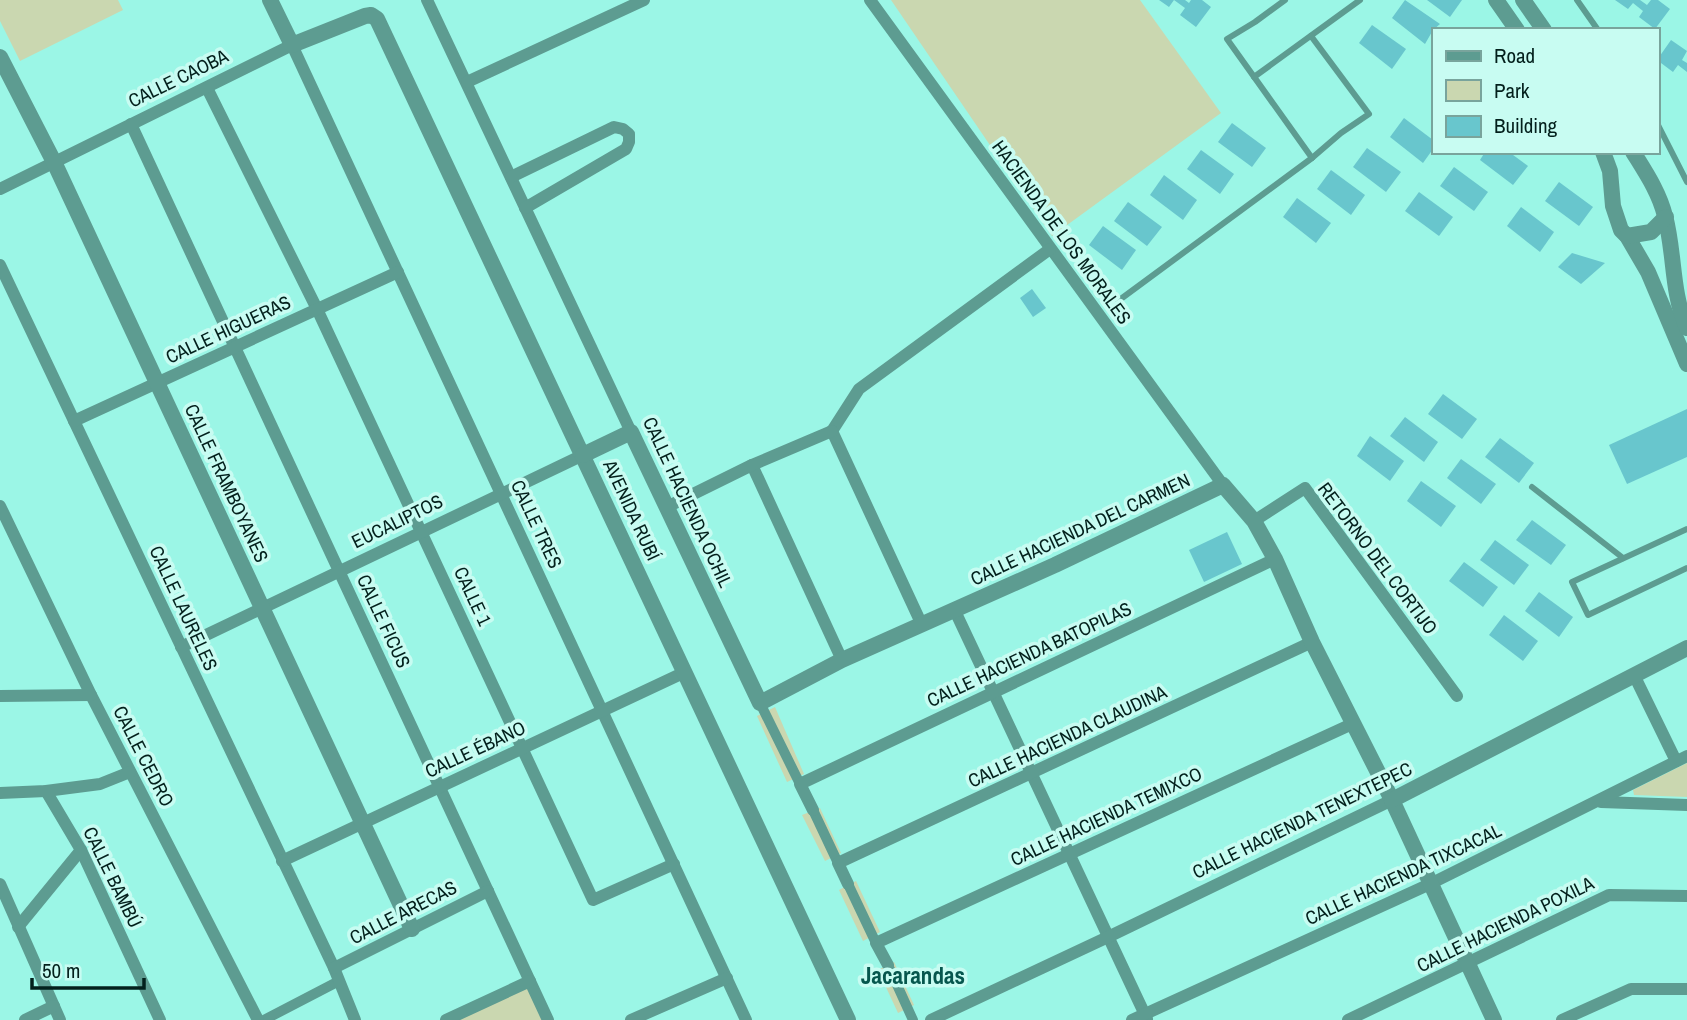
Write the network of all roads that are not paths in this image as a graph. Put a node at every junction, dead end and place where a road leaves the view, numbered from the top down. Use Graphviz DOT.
graph roads {
  1 [pos="270,0"];
  2 [pos="427,0"];
  3 [pos="644,0"];
  4 [pos="870,0"];
  5 [pos="1285,0"];
  6 [pos="1360,0"];
  7 [pos="1496,0"];
  8 [pos="1523,0"];
  9 [pos="1577,0"];
  10 [pos="377,19"];
  11 [pos="1516,28"];
  12 [pos="1543,28"];
  13 [pos="1597,28"];
  14 [pos="1311,36"];
  15 [pos="292,45"];
  16 [pos="0,57"];
  17 [pos="1254,77"];
  18 [pos="467,82"];
  19 [pos="207,88"];
  20 [pos="131,124"];
  21 [pos="1659,127"];
  22 [pos="1604,154"];
  23 [pos="1634,154"];
  24 [pos="1312,158"];
  25 [pos="54,162"];
  26 [pos="511,177"];
  27 [pos="1687,182"];
  28 [pos="0,189"];
  29 [pos="525,208"];
  30 [pos="1666,217"];
  31 [pos="1627,236"];
  32 [pos="1050,249"];
  33 [pos="0,265"];
  34 [pos="398,272"];
  35 [pos="1118,301"];
  36 [pos="317,309"];
  37 [pos="1687,328"];
  38 [pos="235,347"];
  39 [pos="1687,364"];
  40 [pos="157,383"];
  41 [pos="74,421"];
  42 [pos="832,430"];
  43 [pos="631,432"];
  44 [pos="583,455"];
  45 [pos="752,465"];
  46 [pos="1223,485"];
  47 [pos="1532,487"];
  48 [pos="501,494"];
  49 [pos="0,506"];
  50 [pos="667,507"];
  51 [pos="1254,521"];
  52 [pos="1687,528"];
  53 [pos="421,533"];
  54 [pos="1623,558"];
  55 [pos="1275,559"];
  56 [pos="1687,568"];
  57 [pos="340,572"];
  58 [pos="263,608"];
  59 [pos="955,611"];
  60 [pos="922,625"];
  61 [pos="1312,642"];
  62 [pos="181,647"];
  63 [pos="1687,648"];
  64 [pos="842,660"];
  65 [pos="683,673"];
  66 [pos="1634,675"];
  67 [pos="993,692"];
  68 [pos="0,695"];
  69 [pos="91,695"];
  70 [pos="1457,696"];
  71 [pos="760,703"];
  72 [pos="603,711"];
  73 [pos="1352,724"];
  74 [pos="522,748"];
  75 [pos="1681,758"];
  76 [pos="130,772"];
  77 [pos="1032,774"];
  78 [pos="800,784"];
  79 [pos="439,786"];
  80 [pos="46,791"];
  81 [pos="0,793"];
  82 [pos="1392,800"];
  83 [pos="1597,802"];
  84 [pos="1687,805"];
  85 [pos="813,810"];
  86 [pos="363,822"];
  87 [pos="81,850"];
  88 [pos="1070,855"];
  89 [pos="282,860"];
  90 [pos="838,863"];
  91 [pos="674,864"];
  92 [pos="0,884"];
  93 [pos="848,884"];
  94 [pos="1430,884"];
  95 [pos="488,891"];
  96 [pos="1687,896"];
  97 [pos="18,927"];
  98 [pos="412,929"];
  99 [pos="1108,937"];
  100 [pos="876,943"];
  101 [pos="1468,964"];
  102 [pos="888,965"];
  103 [pos="334,968"];
  104 [pos="727,978"];
  105 [pos="339,981"];
  106 [pos="530,981"];
  107 [pos="1687,989"];
  108 [pos="54,1006"];
  109 [pos="1141,1018"];
  110 [pos="25,1020"];
  111 [pos="60,1020"];
  112 [pos="160,1020"];
  113 [pos="258,1020"];
  114 [pos="264,1020"];
  115 [pos="355,1020"];
  116 [pos="446,1020"];
  117 [pos="548,1020"];
  118 [pos="631,1020"];
  119 [pos="746,1020"];
  120 [pos="848,1020"];
  121 [pos="913,1020"];
  122 [pos="930,1020"];
  123 [pos="1348,1020"];
  124 [pos="1493,1020"];
  125 [pos="1562,1020"];
  1 -- 15 [label="street"];
  2 -- 18 [label="street, CALLE HACIENDA OCHIL"];
  3 -- 18 [label="street"];
  4 -- 32 [label="street, HACIENDA DE LOS MORALES"];
  5 -- 17 [label="lane"];
  6 -- 14 [label="lane"];
  7 -- 11 [label="street"];
  8 -- 12 [label="street"];
  9 -- 13 [label="lane"];
  10 -- 15 [label="street, CALLE CAOBA"];
  10 -- 44 [label="street, AVENIDA RUBÍ"];
  14 -- 17 [label="lane"];
  14 -- 24 [label="lane"];
  15 -- 19 [label="street, CALLE CAOBA"];
  15 -- 34 [label="street, CALLE TRES"];
  16 -- 25 [label="street, CALLE FRAMBOYANES"];
  17 -- 24 [label="lane"];
  18 -- 26 [label="street, CALLE HACIENDA OCHIL"];
  19 -- 20 [label="street, CALLE CAOBA"];
  19 -- 36 [label="street, CALLE 1"];
  20 -- 25 [label="street, CALLE CAOBA"];
  20 -- 38 [label="street, CALLE FICUS"];
  21 -- 27 [label="lane"];
  22 -- 31 [label="street"];
  23 -- 30 [label="street"];
  24 -- 35 [label="lane"];
  25 -- 28 [label="street, CALLE CAOBA"];
  25 -- 40 [label="street, CALLE FRAMBOYANES"];
  26 -- 29 [label="street, CALLE HACIENDA OCHIL"];
  26 -- 29 [label="street"];
  29 -- 43 [label="street, CALLE HACIENDA OCHIL"];
  30 -- 31 [label="street"];
  30 -- 37 [label="street"];
  31 -- 39 [label="street"];
  32 -- 42 [label="street"];
  32 -- 46 [label="street, HACIENDA DE LOS MORALES"];
  33 -- 41 [label="street, CALLE LAURELES"];
  34 -- 36 [label="street, CALLE HIGUERAS"];
  34 -- 48 [label="street, CALLE TRES"];
  36 -- 38 [label="street, CALLE HIGUERAS"];
  36 -- 53 [label="street, CALLE 1"];
  38 -- 40 [label="street, CALLE HIGUERAS"];
  38 -- 57 [label="street, CALLE FICUS"];
  40 -- 41 [label="street, CALLE HIGUERAS"];
  40 -- 58 [label="street, CALLE FRAMBOYANES"];
  41 -- 62 [label="street, CALLE LAURELES"];
  42 -- 45 [label="street"];
  42 -- 60 [label="street"];
  43 -- 44 [label="street, EUCALIPTOS"];
  43 -- 50 [label="street, CALLE HACIENDA OCHIL"];
  44 -- 48 [label="street, EUCALIPTOS"];
  44 -- 65 [label="street, AVENIDA RUBÍ"];
  45 -- 50 [label="street"];
  45 -- 64 [label="street"];
  46 -- 51 [label="street"];
  46 -- 59 [label="street, CALLE HACIENDA DEL CARMEN"];
  47 -- 54 [label="lane"];
  48 -- 53 [label="street, EUCALIPTOS"];
  48 -- 72 [label="street, CALLE TRES"];
  49 -- 69 [label="street, CALLE CEDRO"];
  50 -- 71 [label="street, CALLE HACIENDA OCHIL"];
  51 -- 55 [label="street"];
  51 -- 70 [label="street, RETORNO DEL CORTIJO"];
  52 -- 54 [label="lane"];
  53 -- 57 [label="street, EUCALIPTOS"];
  53 -- 74 [label="street, CALLE 1"];
  54 -- 56 [label="lane"];
  55 -- 61 [label="street"];
  55 -- 67 [label="street, CALLE HACIENDA BATOPILAS"];
  57 -- 58 [label="street, EUCALIPTOS"];
  57 -- 79 [label="street, CALLE FICUS"];
  58 -- 62 [label="street, EUCALIPTOS"];
  58 -- 86 [label="street, CALLE FRAMBOYANES"];
  59 -- 60 [label="street, CALLE HACIENDA DEL CARMEN"];
  59 -- 67 [label="street"];
  60 -- 64 [label="street, CALLE HACIENDA DEL CARMEN"];
  61 -- 73 [label="street"];
  61 -- 77 [label="street, CALLE HACIENDA CLAUDINA"];
  62 -- 89 [label="street, CALLE LAURELES"];
  63 -- 66 [label="street, CALLE HACIENDA TENEXTEPEC"];
  64 -- 71 [label="street, CALLE HACIENDA DEL CARMEN"];
  65 -- 72 [label="street, CALLE ÉBANO"];
  65 -- 120 [label="street, AVENIDA RUBÍ"];
  66 -- 75 [label="street"];
  66 -- 82 [label="street, CALLE HACIENDA TENEXTEPEC"];
  67 -- 77 [label="street"];
  67 -- 78 [label="street, CALLE HACIENDA BATOPILAS"];
  68 -- 69 [label="street"];
  69 -- 76 [label="street, CALLE CEDRO"];
  71 -- 78 [label="street, CALLE HACIENDA OCHIL"];
  72 -- 74 [label="street, CALLE ÉBANO"];
  72 -- 91 [label="street, CALLE TRES"];
  73 -- 82 [label="street"];
  73 -- 88 [label="street, CALLE HACIENDA TEMIXCO"];
  74 -- 79 [label="street, CALLE ÉBANO"];
  74 -- 91 [label="street, CALLE 1"];
  75 -- 83 [label="street, CALLE HACIENDA TIXCACAL"];
  76 -- 80 [label="street"];
  76 -- 113 [label="street, CALLE CEDRO"];
  77 -- 88 [label="street"];
  77 -- 90 [label="street, CALLE HACIENDA CLAUDINA"];
  78 -- 85 [label="street, CALLE HACIENDA OCHIL"];
  79 -- 86 [label="street, CALLE ÉBANO"];
  79 -- 95 [label="street, CALLE FICUS"];
  80 -- 81 [label="street"];
  80 -- 87 [label="street, CALLE BAMBÚ"];
  82 -- 94 [label="street"];
  82 -- 99 [label="street, CALLE HACIENDA TENEXTEPEC"];
  83 -- 84 [label="street"];
  83 -- 94 [label="street, CALLE HACIENDA TIXCACAL"];
  85 -- 90 [label="street, CALLE HACIENDA OCHIL"];
  86 -- 89 [label="street, CALLE ÉBANO"];
  86 -- 98 [label="street, CALLE FRAMBOYANES"];
  87 -- 97 [label="street"];
  87 -- 112 [label="street, CALLE BAMBÚ"];
  88 -- 99 [label="street"];
  88 -- 100 [label="street, CALLE HACIENDA TEMIXCO"];
  89 -- 103 [label="street, CALLE LAURELES"];
  90 -- 93 [label="street, CALLE HACIENDA OCHIL"];
  91 -- 104 [label="street, CALLE TRES"];
  92 -- 97 [label="street"];
  93 -- 100 [label="street, CALLE HACIENDA OCHIL"];
  94 -- 101 [label="street"];
  94 -- 109 [label="street, CALLE HACIENDA TIXCACAL"];
  95 -- 98 [label="street, CALLE ARECAS"];
  95 -- 106 [label="street, CALLE FICUS"];
  96 -- 101 [label="street, CALLE HACIENDA POXILA"];
  97 -- 108 [label="street"];
  98 -- 103 [label="street, CALLE ARECAS"];
  99 -- 109 [label="street"];
  99 -- 122 [label="street, CALLE HACIENDA TENEXTEPEC"];
  100 -- 102 [label="street, CALLE HACIENDA OCHIL"];
  101 -- 123 [label="street, CALLE HACIENDA POXILA"];
  101 -- 124 [label="street"];
  102 -- 121 [label="street, CALLE HACIENDA OCHIL"];
  103 -- 105 [label="street, CALLE LAURELES"];
  104 -- 118 [label="street"];
  104 -- 119 [label="street, CALLE TRES"];
  105 -- 114 [label="street"];
  105 -- 115 [label="street, CALLE LAURELES"];
  106 -- 116 [label="street"];
  106 -- 117 [label="street, CALLE FICUS"];
  107 -- 125 [label="street"];
  108 -- 110 [label="street"];
  108 -- 111 [label="street"];
}
